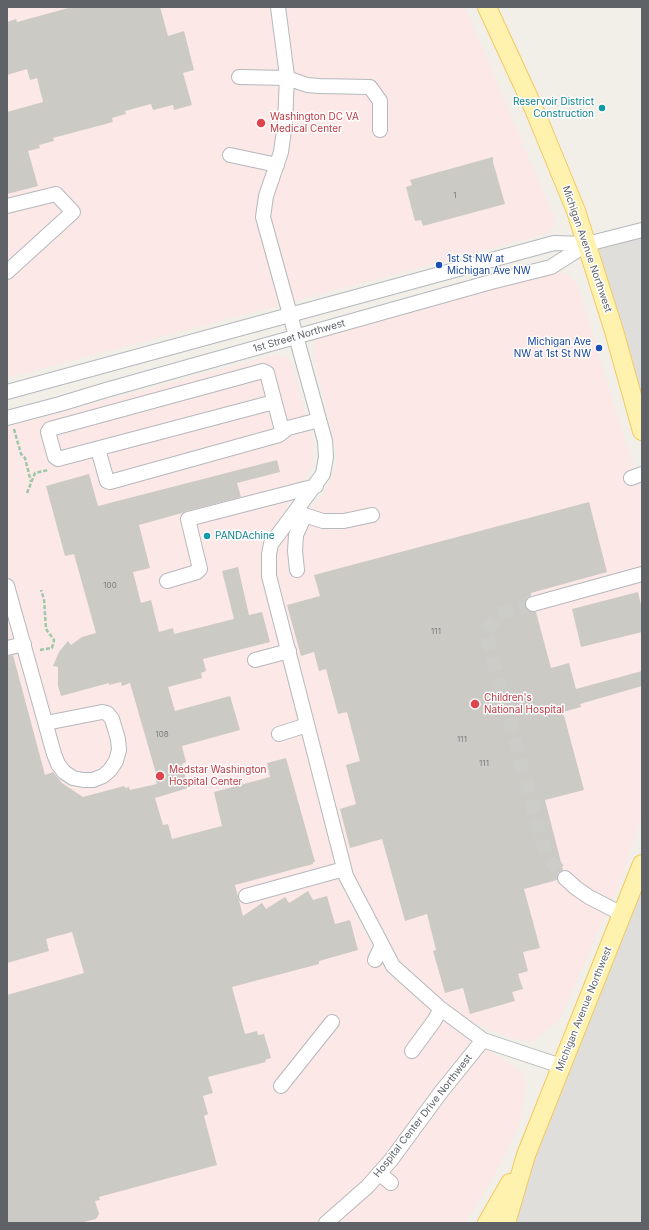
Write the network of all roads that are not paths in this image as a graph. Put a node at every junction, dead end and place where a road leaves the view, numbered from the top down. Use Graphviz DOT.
graph roads {
  1 [pos="278,7"];
  2 [pos="487,7"];
  3 [pos="239,76"];
  4 [pos="287,78"];
  5 [pos="380,130"];
  6 [pos="230,155"];
  7 [pos="277,165"];
  8 [pos="7,206"];
  9 [pos="642,230"];
  10 [pos="587,244"];
  11 [pos="7,272"];
  12 [pos="290,314"];
  13 [pos="296,336"];
  14 [pos="7,392"];
  15 [pos="274,402"];
  16 [pos="10,423"];
  17 [pos="320,424"];
  18 [pos="642,431"];
  19 [pos="281,432"];
  20 [pos="98,449"];
  21 [pos="316,486"];
  22 [pos="300,514"];
  23 [pos="372,515"];
  24 [pos="297,570"];
  25 [pos="642,574"];
  26 [pos="167,581"];
  27 [pos="7,586"];
  28 [pos="533,604"];
  29 [pos="29,647"];
  30 [pos="7,648"];
  31 [pos="289,651"];
  32 [pos="255,660"];
  33 [pos="46,723"];
  34 [pos="308,725"];
  35 [pos="279,734"];
  36 [pos="642,864"];
  37 [pos="344,869"];
  38 [pos="565,878"];
  39 [pos="246,896"];
  40 [pos="622,914"];
  41 [pos="382,945"];
  42 [pos="375,960"];
  43 [pos="441,1009"];
  44 [pos="332,1022"];
  45 [pos="483,1040"];
  46 [pos="412,1051"];
  47 [pos="562,1066"];
  48 [pos="281,1086"];
  49 [pos="526,1154"];
  50 [pos="379,1174"];
  51 [pos="391,1183"];
  52 [pos="326,1223"];
  53 [pos="487,1223"];
  54 [pos="506,1223"];
  1 -- 4 [label="street"];
  2 -- 10 [label="main road, Michigan Avenue Northwest"];
  3 -- 4 [label="street"];
  4 -- 5 [label="street"];
  4 -- 7 [label="street"];
  6 -- 7 [label="street"];
  7 -- 12 [label="street"];
  8 -- 11 [label="street"];
  9 -- 10 [label="street, 1st Street Northwest"];
  10 -- 12 [label="street, 1st Street Northwest"];
  10 -- 13 [label="street, 1st Street Northwest"];
  10 -- 18 [label="main road, Michigan Avenue Northwest"];
  12 -- 13 [label="street"];
  12 -- 14 [label="street, 1st Street Northwest"];
  13 -- 16 [label="street, 1st Street Northwest"];
  13 -- 17 [label="street"];
  15 -- 19 [label="street"];
  15 -- 20 [label="street"];
  15 -- 20 [label="street"];
  17 -- 19 [label="street"];
  17 -- 21 [label="street"];
  19 -- 20 [label="street"];
  21 -- 22 [label="street"];
  21 -- 26 [label="street"];
  22 -- 23 [label="street"];
  22 -- 24 [label="street"];
  22 -- 31 [label="street"];
  25 -- 28 [label="street"];
  27 -- 29 [label="street"];
  29 -- 30 [label="street"];
  29 -- 33 [label="street"];
  31 -- 32 [label="street"];
  31 -- 34 [label="street"];
  33 -- 33 [label="street"];
  34 -- 35 [label="street"];
  34 -- 37 [label="street"];
  36 -- 40 [label="main road, Michigan Avenue Northwest"];
  37 -- 39 [label="street"];
  37 -- 41 [label="street"];
  38 -- 40 [label="street"];
  40 -- 47 [label="main road, Michigan Avenue Northwest"];
  41 -- 42 [label="street"];
  41 -- 43 [label="street"];
  43 -- 45 [label="street"];
  43 -- 46 [label="street"];
  44 -- 48 [label="street"];
  45 -- 47 [label="street"];
  45 -- 50 [label="street, Hospital Center Drive Northwest"];
  47 -- 49 [label="main road, Michigan Avenue Northwest"];
  49 -- 53 [label="main road, Michigan Avenue Northwest"];
  49 -- 54 [label="main road, Michigan Avenue Northwest"];
  50 -- 51 [label="street"];
  50 -- 52 [label="street, Hospital Center Drive Northwest"];
}
